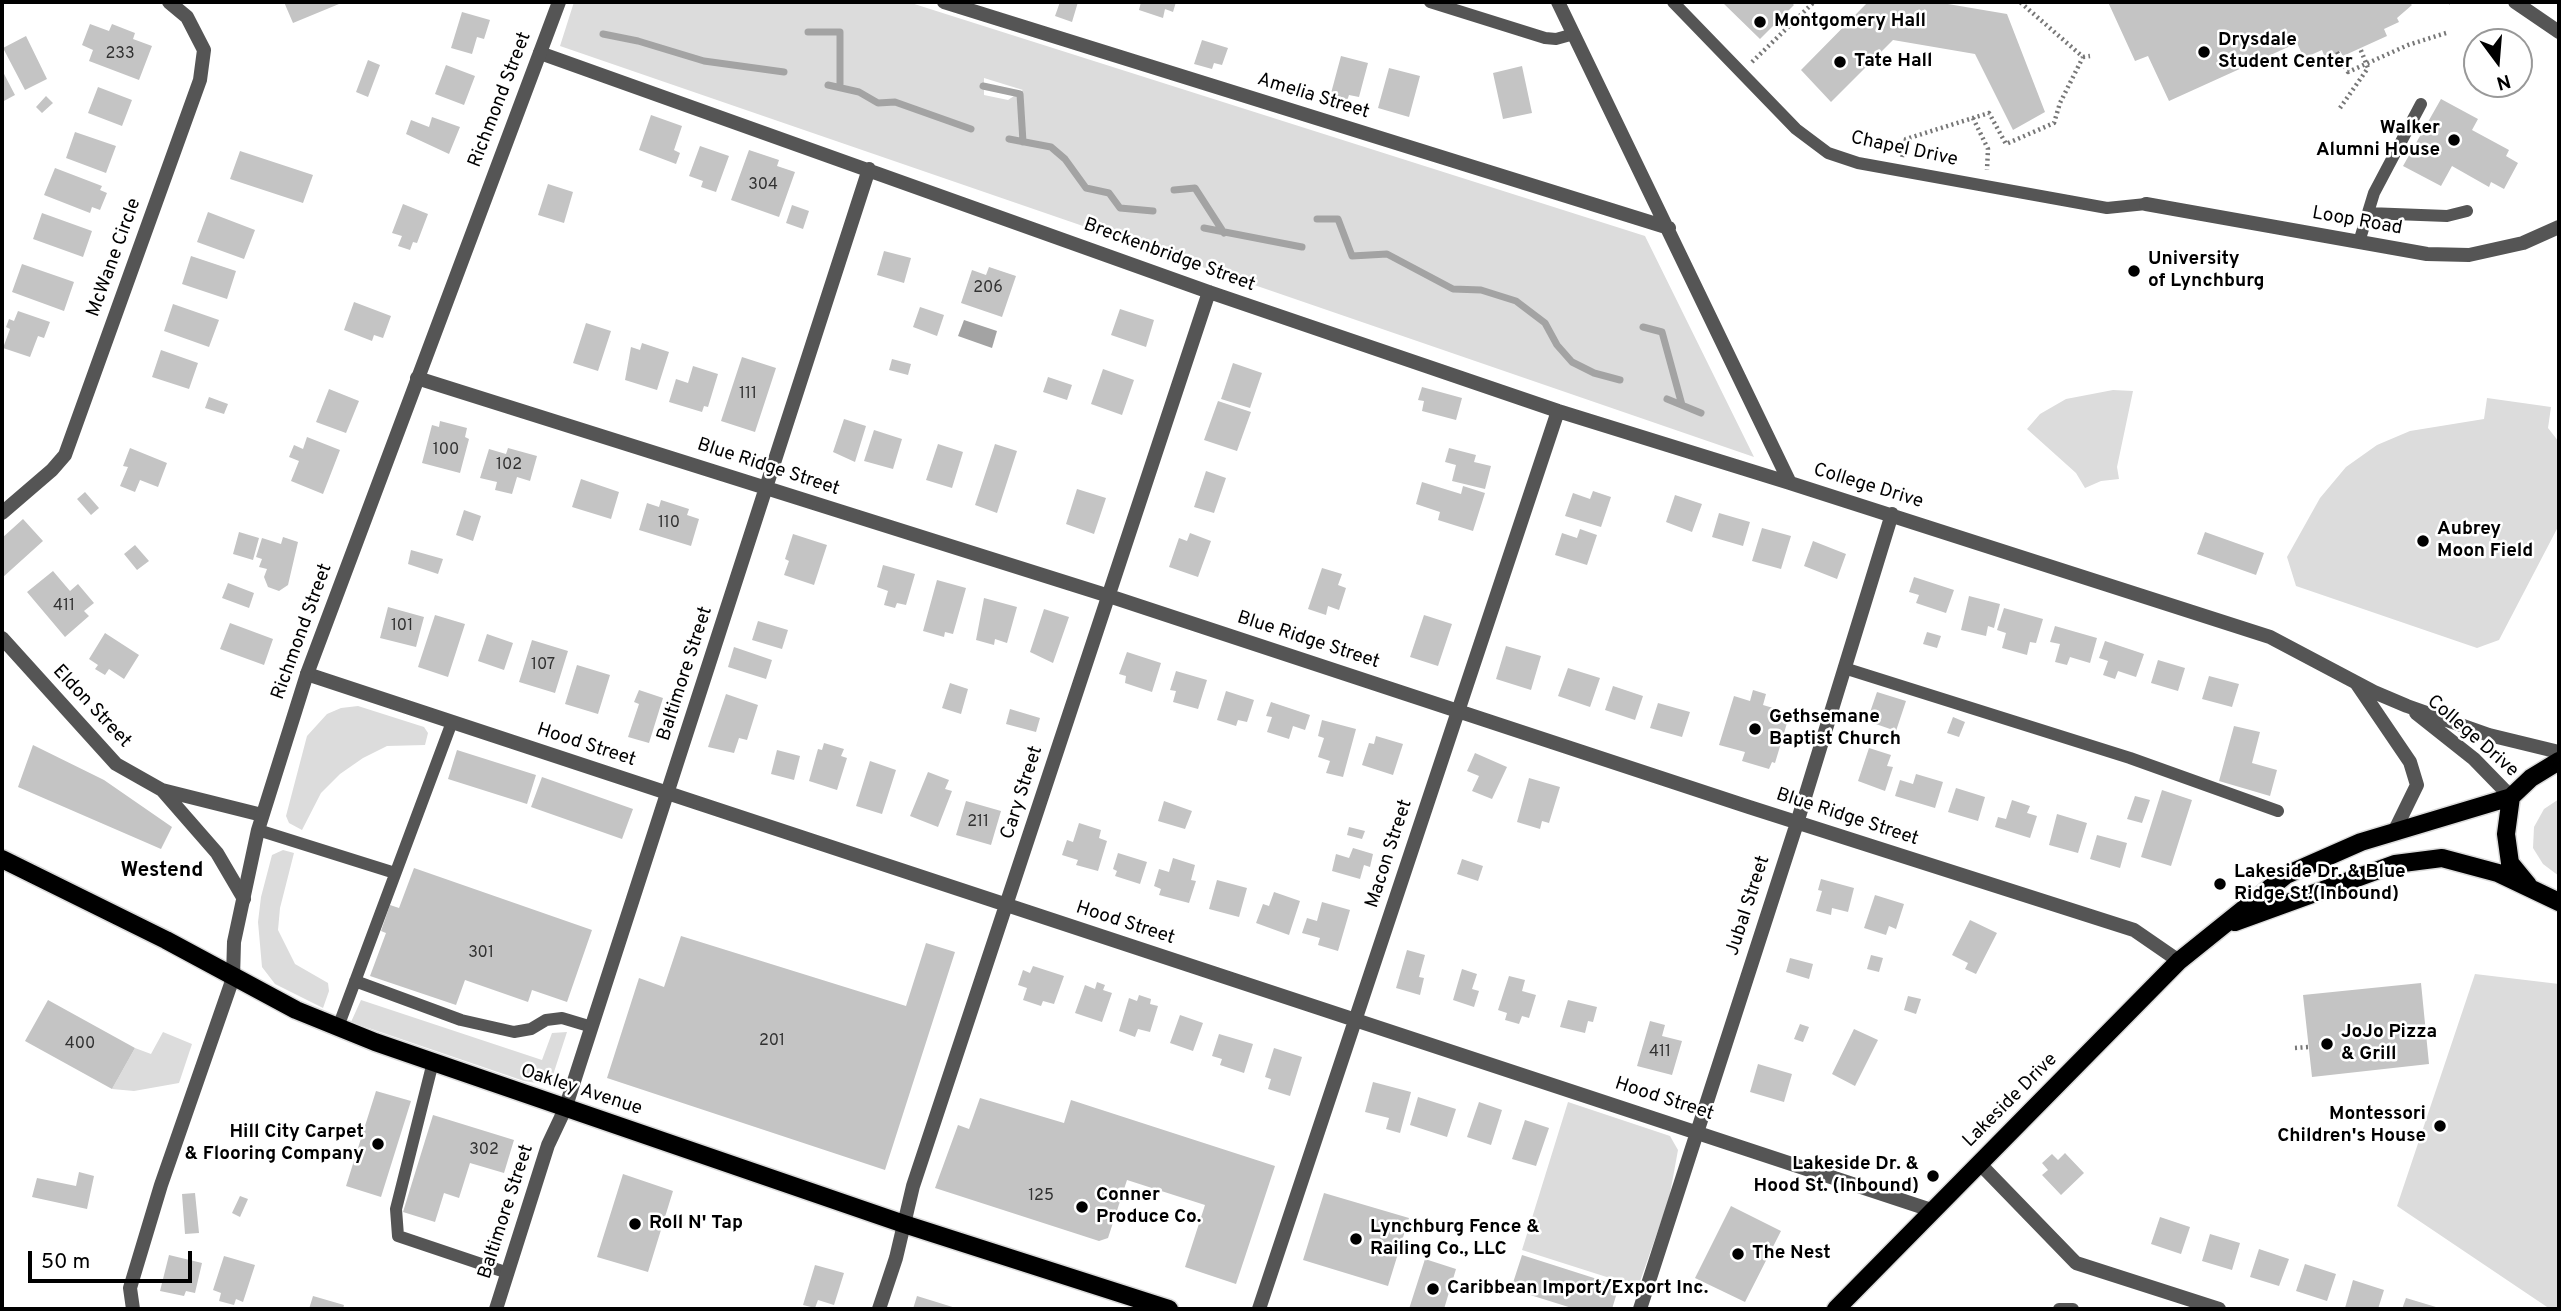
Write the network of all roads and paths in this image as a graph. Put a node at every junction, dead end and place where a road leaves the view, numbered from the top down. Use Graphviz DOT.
graph roads {
  1 [pos="169,2"];
  2 [pos="559,2"];
  3 [pos="944,2"];
  4 [pos="1430,2"];
  5 [pos="1558,2"];
  6 [pos="1673,2"];
  7 [pos="1814,2"];
  8 [pos="2020,2"];
  9 [pos="2515,2"];
  10 [pos="2559,32"];
  11 [pos="2446,33"];
  12 [pos="1574,34"];
  13 [pos="2360,48"];
  14 [pos="2337,52"];
  15 [pos="540,53"];
  16 [pos="2090,56"];
  17 [pos="2082,57"];
  18 [pos="2367,64"];
  19 [pos="1741,72"];
  20 [pos="2421,104"];
  21 [pos="2340,108"];
  22 [pos="1973,118"];
  23 [pos="869,169"];
  24 [pos="1900,170"];
  25 [pos="1984,186"];
  26 [pos="2146,204"];
  27 [pos="2468,211"];
  28 [pos="2368,214"];
  29 [pos="2559,227"];
  30 [pos="1669,228"];
  31 [pos="2359,242"];
  32 [pos="1209,292"];
  33 [pos="417,378"];
  34 [pos="1558,411"];
  35 [pos="1790,483"];
  36 [pos="766,488"];
  37 [pos="2,513"];
  38 [pos="1892,514"];
  39 [pos="1109,596"];
  40 [pos="2,638"];
  41 [pos="1844,668"];
  42 [pos="307,674"];
  43 [pos="2356,682"];
  44 [pos="2407,706"];
  45 [pos="1456,711"];
  46 [pos="452,722"];
  47 [pos="2559,752"];
  48 [pos="2559,761"];
  49 [pos="162,790"];
  50 [pos="667,793"];
  51 [pos="2511,797"];
  52 [pos="2278,811"];
  53 [pos="262,815"];
  54 [pos="1797,822"];
  55 [pos="258,830"];
  56 [pos="2394,832"];
  57 [pos="2,859"];
  58 [pos="395,873"];
  59 [pos="2533,890"];
  60 [pos="244,899"];
  61 [pos="2559,902"];
  62 [pos="1006,906"];
  63 [pos="2221,927"];
  64 [pos="2179,961"];
  65 [pos="233,978"];
  66 [pos="355,981"];
  67 [pos="1356,1021"];
  68 [pos="338,1027"];
  69 [pos="592,1027"];
  70 [pos="2309,1047"];
  71 [pos="2295,1048"];
  72 [pos="433,1062"];
  73 [pos="565,1109"];
  74 [pos="1697,1131"];
  75 [pos="1979,1163"];
  76 [pos="1931,1210"];
  77 [pos="904,1224"];
  78 [pos="508,1273"];
  79 [pos="133,1309"];
  80 [pos="496,1309"];
  81 [pos="879,1309"];
  82 [pos="1169,1309"];
  83 [pos="1259,1309"];
  84 [pos="1640,1309"];
  85 [pos="1836,1309"];
  86 [pos="2059,1309"];
  87 [pos="2073,1309"];
  88 [pos="2219,1309"];
  1 -- 37 [label="street, McWane Circle"];
  2 -- 15 [label="street, Richmond Street"];
  3 -- 30 [label="street, Amelia Street"];
  4 -- 12 [label="lane"];
  5 -- 12 [label="street, College Drive"];
  6 -- 19 [label="lane, Chapel Drive"];
  7 -- 19 [label="path"];
  8 -- 17 [label="path"];
  9 -- 10 [label="street"];
  11 -- 18 [label="path"];
  12 -- 30 [label="street, College Drive"];
  13 -- 18 [label="path"];
  14 -- 18 [label="path"];
  15 -- 23 [label="street, Breckenbridge Street"];
  15 -- 33 [label="street, Richmond Street"];
  16 -- 17 [label="path"];
  17 -- 22 [label="path"];
  18 -- 21 [label="path"];
  19 -- 24 [label="lane, Chapel Drive"];
  20 -- 28 [label="lane"];
  22 -- 24 [label="path"];
  22 -- 25 [label="path"];
  23 -- 32 [label="street, Breckenbridge Street"];
  23 -- 36 [label="street, Baltimore Street"];
  24 -- 25 [label="lane, Chapel Drive"];
  25 -- 26 [label="lane, Chapel Drive"];
  26 -- 31 [label="street, Loop Road"];
  27 -- 28 [label="lane"];
  28 -- 31 [label="lane"];
  29 -- 31 [label="street, Loop Road"];
  30 -- 35 [label="street, College Drive"];
  32 -- 34 [label="street, Breckenbridge Street"];
  32 -- 39 [label="street, Cary Street"];
  33 -- 36 [label="street, Blue Ridge Street"];
  33 -- 42 [label="street, Richmond Street"];
  34 -- 35 [label="street, Breckenbridge Street"];
  34 -- 45 [label="street, Macon Street"];
  35 -- 38 [label="street, College Drive"];
  36 -- 39 [label="street, Blue Ridge Street"];
  36 -- 50 [label="street, Baltimore Street"];
  38 -- 41 [label="street, Jubal Street"];
  38 -- 43 [label="street, College Drive"];
  39 -- 45 [label="street, Blue Ridge Street"];
  39 -- 62 [label="street, Cary Street"];
  40 -- 49 [label="street, Eldon Street"];
  41 -- 52 [label="lane"];
  41 -- 54 [label="street, Jubal Street"];
  42 -- 46 [label="street, Hood Street"];
  42 -- 53 [label="street, Richmond Street"];
  43 -- 44 [label="street, College Drive"];
  43 -- 56 [label="street, College Drive"];
  44 -- 47 [label="street, College Drive"];
  44 -- 51 [label="street, College Drive"];
  45 -- 54 [label="street, Blue Ridge Street"];
  45 -- 67 [label="street, Macon Street"];
  46 -- 50 [label="street, Hood Street"];
  46 -- 58 [label="lane"];
  48 -- 51 [label="main road"];
  49 -- 53 [label="street, Eldon Street"];
  49 -- 60 [label="street, Eldon Street"];
  50 -- 62 [label="street, Hood Street"];
  50 -- 69 [label="street, Baltimore Street"];
  51 -- 56 [label="main road, Lakeside Drive"];
  51 -- 59 [label="main road"];
  53 -- 55 [label="street, Richmond Street"];
  54 -- 64 [label="street, Blue Ridge Street"];
  54 -- 74 [label="street, Jubal Street"];
  55 -- 58 [label="lane"];
  55 -- 60 [label="street, Richmond Street"];
  56 -- 63 [label="main road, Lakeside Drive"];
  57 -- 65 [label="main road, Oakley Avenue"];
  58 -- 66 [label="lane"];
  59 -- 61 [label="main road, Lakeside Drive"];
  59 -- 63 [label="main road, Lakeside Drive"];
  60 -- 65 [label="street, Richmond Street"];
  62 -- 67 [label="street, Hood Street"];
  62 -- 77 [label="street, Cary Street"];
  63 -- 64 [label="main road, Lakeside Drive"];
  64 -- 75 [label="main road, Lakeside Drive"];
  65 -- 68 [label="main road, Oakley Avenue"];
  65 -- 79 [label="street, Richmond Street"];
  66 -- 68 [label="lane"];
  66 -- 69 [label="lane"];
  67 -- 74 [label="street, Hood Street"];
  67 -- 83 [label="street, Macon Street"];
  68 -- 72 [label="main road, Oakley Avenue"];
  69 -- 73 [label="street, Baltimore Street"];
  70 -- 71 [label="path"];
  72 -- 73 [label="main road, Oakley Avenue"];
  72 -- 78 [label="lane"];
  73 -- 77 [label="main road, Oakley Avenue"];
  73 -- 78 [label="street, Baltimore Street"];
  74 -- 76 [label="street, Hood Street"];
  74 -- 84 [label="street, Jubal Street"];
  75 -- 76 [label="main road, Lakeside Drive"];
  75 -- 88 [label="street"];
  76 -- 85 [label="main road, Lakeside Drive"];
  77 -- 81 [label="street, Cary Street"];
  77 -- 82 [label="main road, Oakley Avenue"];
  78 -- 80 [label="street, Baltimore Street"];
  86 -- 87 [label="lane"];
}
